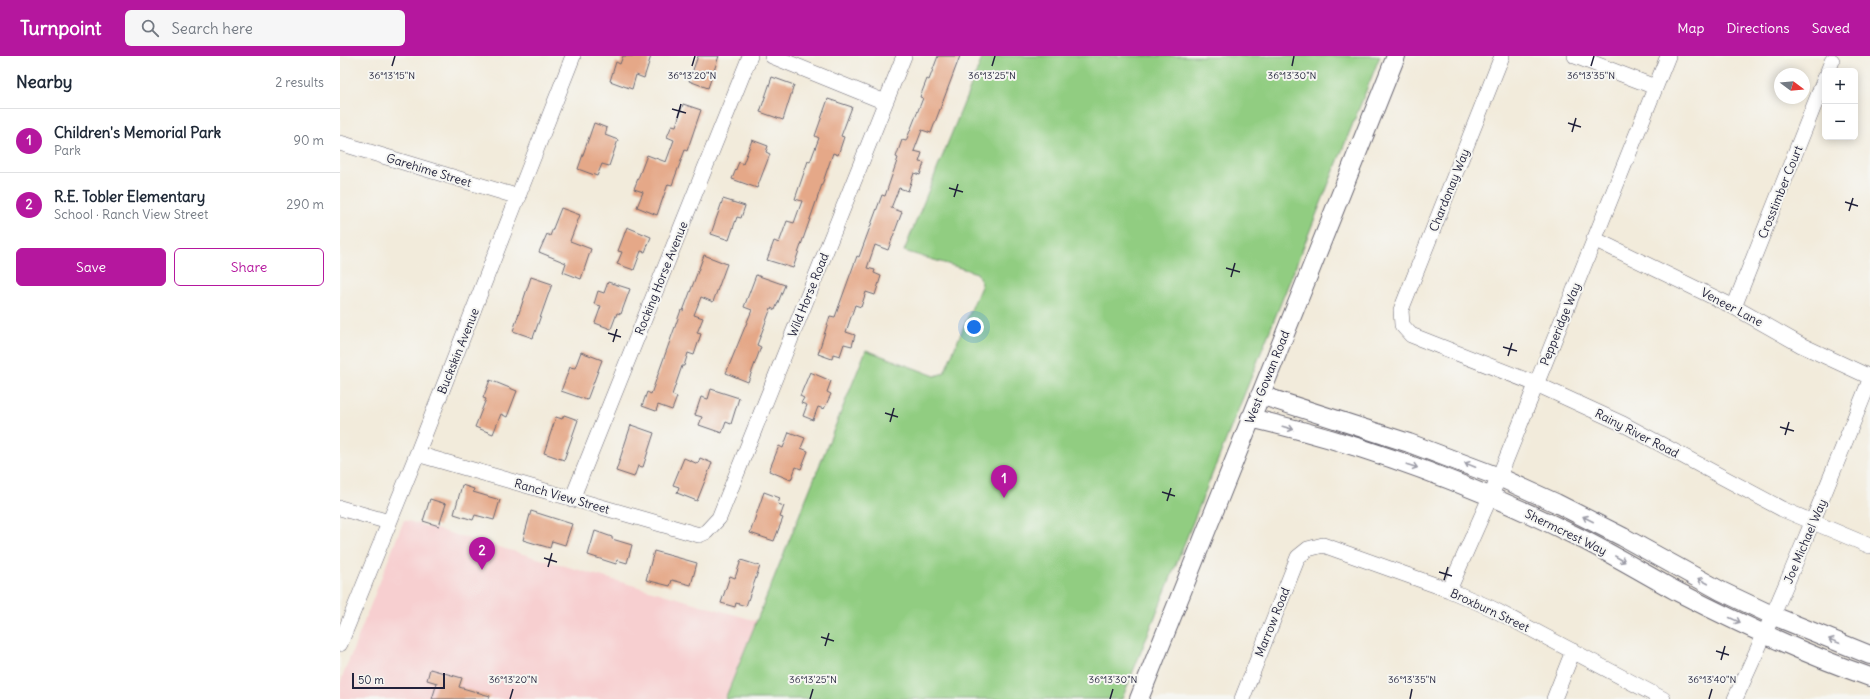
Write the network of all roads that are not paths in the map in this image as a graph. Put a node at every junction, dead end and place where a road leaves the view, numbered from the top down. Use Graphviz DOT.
graph roads {
  1 [pos="573,56"];
  2 [pos="750,56"];
  3 [pos="772,56"];
  4 [pos="904,56"];
  5 [pos="1396,56"];
  6 [pos="1502,56"];
  7 [pos="1575,56"];
  8 [pos="1668,56"];
  9 [pos="1822,86"];
  10 [pos="1655,87"];
  11 [pos="885,102"];
  12 [pos="340,144"];
  13 [pos="519,197"];
  14 [pos="1594,240"];
  15 [pos="1734,307"];
  16 [pos="1402,325"];
  17 [pos="1870,376"];
  18 [pos="1870,380"];
  19 [pos="1536,384"];
  20 [pos="1260,395"];
  21 [pos="1250,418"];
  22 [pos="417,454"];
  23 [pos="1499,477"];
  24 [pos="1490,496"];
  25 [pos="572,499"];
  26 [pos="340,508"];
  27 [pos="389,522"];
  28 [pos="1813,523"];
  29 [pos="706,532"];
  30 [pos="1870,546"];
  31 [pos="1308,549"];
  32 [pos="1449,590"];
  33 [pos="1774,616"];
  34 [pos="1765,634"];
  35 [pos="340,644"];
  36 [pos="1573,651"];
  37 [pos="1870,655"];
  38 [pos="1870,677"];
  39 [pos="1139,699"];
  40 [pos="1242,699"];
  41 [pos="1554,699"];
  42 [pos="1663,699"];
  43 [pos="1735,699"];
  1 -- 13 [label="street, Buckskin Avenue"];
  2 -- 25 [label="street, Rocking Horse Avenue"];
  3 -- 11 [label="street"];
  4 -- 11 [label="street, Wild Horse Road"];
  5 -- 20 [label="street, West Gowan Road"];
  6 -- 16 [label="street, Chardonay Way"];
  7 -- 10 [label="street"];
  8 -- 10 [label="street, Pepperidge Way"];
  9 -- 15 [label="street, Crosstimber Court"];
  10 -- 14 [label="street, Pepperidge Way"];
  11 -- 29 [label="street, Wild Horse Road"];
  12 -- 13 [label="street, Garehime Street"];
  13 -- 22 [label="street, Buckskin Avenue"];
  14 -- 15 [label="street, Veneer Lane"];
  14 -- 19 [label="street, Pepperidge Way"];
  15 -- 17 [label="street, Veneer Lane"];
  16 -- 19 [label="street, Rainy River Road"];
  18 -- 28 [label="street, Joe Michael Way"];
  19 -- 23 [label="street, Pepperidge Way"];
  19 -- 28 [label="street, Rainy River Road"];
  20 -- 21 [label="street, West Gowan Road"];
  23 -- 20 [label="street, Shermcrest Way, one-way"];
  21 -- 24 [label="street, Shermcrest Way, one-way"];
  21 -- 39 [label="street, West Gowan Road"];
  22 -- 25 [label="street, Ranch View Street"];
  22 -- 27 [label="street, Buckskin Avenue"];
  23 -- 24 [label="street, Pepperidge Way"];
  33 -- 23 [label="street, Shermcrest Way, one-way"];
  24 -- 32 [label="street, Pepperidge Way"];
  24 -- 34 [label="street, Shermcrest Way, one-way"];
  25 -- 29 [label="street, Ranch View Street"];
  26 -- 27 [label="street"];
  27 -- 35 [label="street, Buckskin Avenue"];
  28 -- 30 [label="street, Rainy River Road"];
  28 -- 33 [label="street, Joe Michael Way"];
  31 -- 32 [label="street, Broxburn Street"];
  31 -- 40 [label="street, Marrow Road"];
  32 -- 36 [label="street, Broxburn Street"];
  33 -- 34 [label="street, Joe Michael Way"];
  37 -- 33 [label="street, Shermcrest Way, one-way"];
  34 -- 38 [label="street, Shermcrest Way"];
  34 -- 43 [label="street, Joe Michael Way"];
  36 -- 41 [label="street"];
  36 -- 42 [label="street, Broxburn Street"];
}
